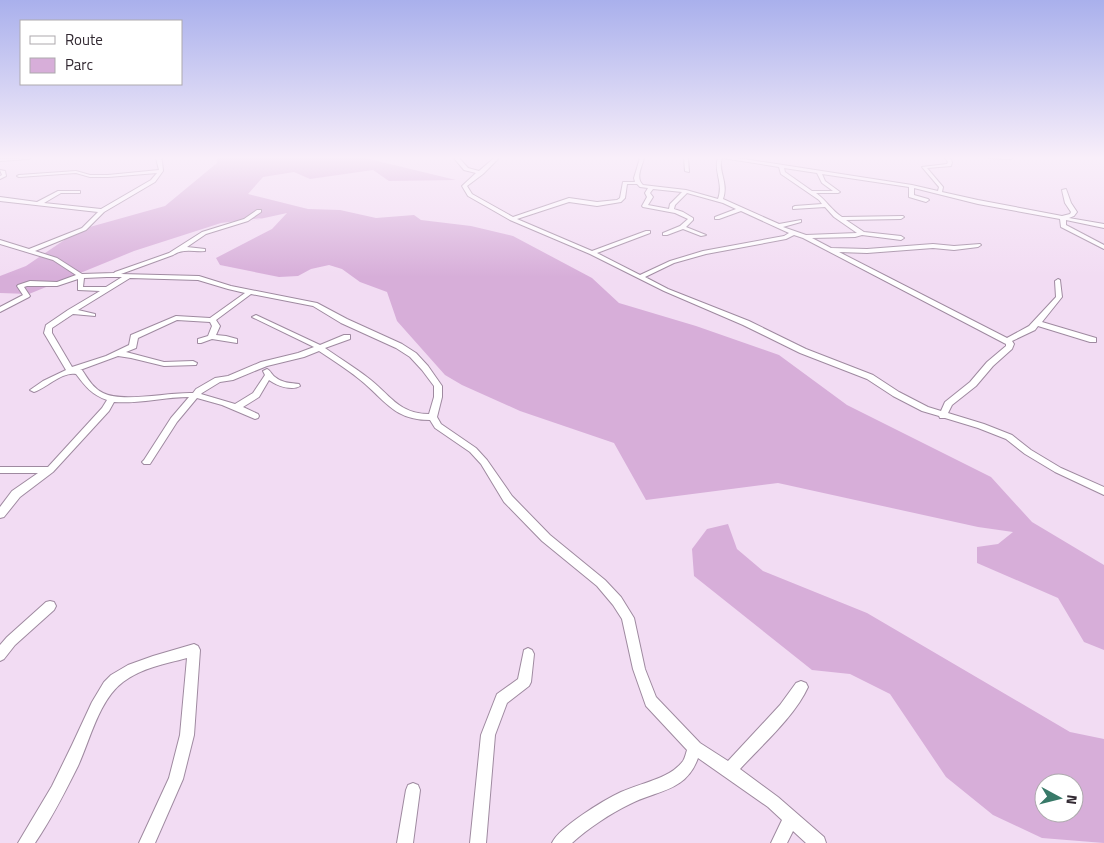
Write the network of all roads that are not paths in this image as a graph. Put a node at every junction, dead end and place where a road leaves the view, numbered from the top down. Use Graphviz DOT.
graph roads {
  1 [pos="49,197"];
  2 [pos="126,197"];
  3 [pos="474,197"];
  4 [pos="622,197"];
  5 [pos="649,197"];
  6 [pos="679,197"];
  7 [pos="707,197"];
  8 [pos="721,197"];
  9 [pos="817,197"];
  10 [pos="916,197"];
  11 [pos="962,197"];
  12 [pos="1066,197"];
  13 [pos="0,199"];
  14 [pos="926,200"];
  15 [pos="723,202"];
  16 [pos="36,204"];
  17 [pos="826,205"];
  18 [pos="795,208"];
  19 [pos="671,210"];
  20 [pos="740,210"];
  21 [pos="259,211"];
  22 [pos="102,212"];
  23 [pos="901,217"];
  24 [pos="717,218"];
  25 [pos="1062,218"];
  26 [pos="512,219"];
  27 [pos="840,219"];
  28 [pos="799,221"];
  29 [pos="779,226"];
  30 [pos="1104,226"];
  31 [pos="683,227"];
  32 [pos="648,232"];
  33 [pos="793,233"];
  34 [pos="862,233"];
  35 [pos="665,234"];
  36 [pos="703,235"];
  37 [pos="805,237"];
  38 [pos="901,238"];
  39 [pos="0,242"];
  40 [pos="978,245"];
  41 [pos="12,247"];
  42 [pos="1104,247"];
  43 [pos="181,249"];
  44 [pos="203,250"];
  45 [pos="829,250"];
  46 [pos="0,251"];
  47 [pos="29,251"];
  48 [pos="592,253"];
  49 [pos="107,275"];
  50 [pos="81,276"];
  51 [pos="127,277"];
  52 [pos="640,277"];
  53 [pos="1058,281"];
  54 [pos="109,289"];
  55 [pos="250,292"];
  56 [pos="0,310"];
  57 [pos="70,311"];
  58 [pos="93,314"];
  59 [pos="256,317"];
  60 [pos="212,320"];
  61 [pos="1036,323"];
  62 [pos="211,337"];
  63 [pos="347,337"];
  64 [pos="1007,340"];
  65 [pos="1094,340"];
  66 [pos="201,341"];
  67 [pos="234,341"];
  68 [pos="319,347"];
  69 [pos="120,354"];
  70 [pos="193,363"];
  71 [pos="264,364"];
  72 [pos="70,370"];
  73 [pos="268,376"];
  74 [pos="296,386"];
  75 [pos="34,390"];
  76 [pos="193,395"];
  77 [pos="112,398"];
  78 [pos="237,407"];
  79 [pos="255,416"];
  80 [pos="943,416"];
  81 [pos="433,417"];
  82 [pos="147,462"];
  83 [pos="0,470"];
  84 [pos="50,470"];
  85 [pos="1104,491"];
  86 [pos="0,514"];
  87 [pos="50,606"];
  88 [pos="528,654"];
  89 [pos="0,655"];
  90 [pos="801,686"];
  91 [pos="695,748"];
  92 [pos="730,770"];
  93 [pos="413,790"];
  94 [pos="791,818"];
  95 [pos="26,843"];
  96 [pos="147,843"];
  97 [pos="405,843"];
  98 [pos="478,843"];
  99 [pos="560,843"];
  100 [pos="779,843"];
  101 [pos="818,843"];
  1 -- 16 [label="street"];
  2 -- 22 [label="street"];
  3 -- 26 [label="street"];
  4 -- 26 [label="street"];
  5 -- 19 [label="street"];
  6 -- 19 [label="street"];
  7 -- 15 [label="street"];
  8 -- 15 [label="street"];
  9 -- 17 [label="street"];
  10 -- 14 [label="street"];
  11 -- 25 [label="street"];
  12 -- 25 [label="street"];
  13 -- 16 [label="street"];
  15 -- 20 [label="street"];
  16 -- 22 [label="street"];
  17 -- 18 [label="street"];
  17 -- 27 [label="street"];
  19 -- 31 [label="street"];
  20 -- 24 [label="street"];
  20 -- 29 [label="street"];
  21 -- 43 [label="street"];
  22 -- 47 [label="street"];
  23 -- 27 [label="street"];
  25 -- 30 [label="street"];
  25 -- 42 [label="street"];
  26 -- 48 [label="street"];
  27 -- 34 [label="street"];
  28 -- 29 [label="street"];
  29 -- 33 [label="street"];
  31 -- 35 [label="street"];
  31 -- 36 [label="street"];
  32 -- 48 [label="street"];
  33 -- 37 [label="street"];
  33 -- 52 [label="street"];
  34 -- 37 [label="street"];
  34 -- 38 [label="street"];
  37 -- 45 [label="street"];
  39 -- 41 [label="street"];
  40 -- 45 [label="street"];
  41 -- 46 [label="street"];
  41 -- 47 [label="street"];
  43 -- 44 [label="street"];
  43 -- 49 [label="street"];
  45 -- 64 [label="street"];
  47 -- 50 [label="street"];
  48 -- 52 [label="street"];
  49 -- 50 [label="street"];
  49 -- 51 [label="street"];
  50 -- 54 [label="street"];
  50 -- 56 [label="street"];
  51 -- 54 [label="street"];
  51 -- 55 [label="street"];
  52 -- 80 [label="street"];
  53 -- 61 [label="street"];
  54 -- 57 [label="street"];
  55 -- 60 [label="street"];
  55 -- 81 [label="street"];
  57 -- 58 [label="street"];
  57 -- 72 [label="street"];
  59 -- 68 [label="street"];
  60 -- 62 [label="street"];
  60 -- 69 [label="street"];
  61 -- 64 [label="street"];
  61 -- 65 [label="street"];
  62 -- 66 [label="street"];
  62 -- 67 [label="street"];
  63 -- 68 [label="street"];
  64 -- 80 [label="street"];
  68 -- 71 [label="street"];
  68 -- 81 [label="street"];
  69 -- 70 [label="street"];
  69 -- 72 [label="street"];
  71 -- 73 [label="street"];
  71 -- 76 [label="street"];
  72 -- 75 [label="street"];
  72 -- 77 [label="street"];
  73 -- 74 [label="street"];
  73 -- 78 [label="street"];
  76 -- 77 [label="street"];
  76 -- 78 [label="street"];
  76 -- 82 [label="street"];
  77 -- 84 [label="street"];
  78 -- 79 [label="street"];
  80 -- 85 [label="street"];
  81 -- 91 [label="street"];
  83 -- 84 [label="street"];
  84 -- 86 [label="street"];
  87 -- 89 [label="street"];
  88 -- 98 [label="street"];
  90 -- 92 [label="street"];
  91 -- 92 [label="street"];
  91 -- 99 [label="street"];
  92 -- 94 [label="street"];
  93 -- 97 [label="street"];
  94 -- 100 [label="street"];
  94 -- 101 [label="street"];
  95 -- 96 [label="street"];
}
